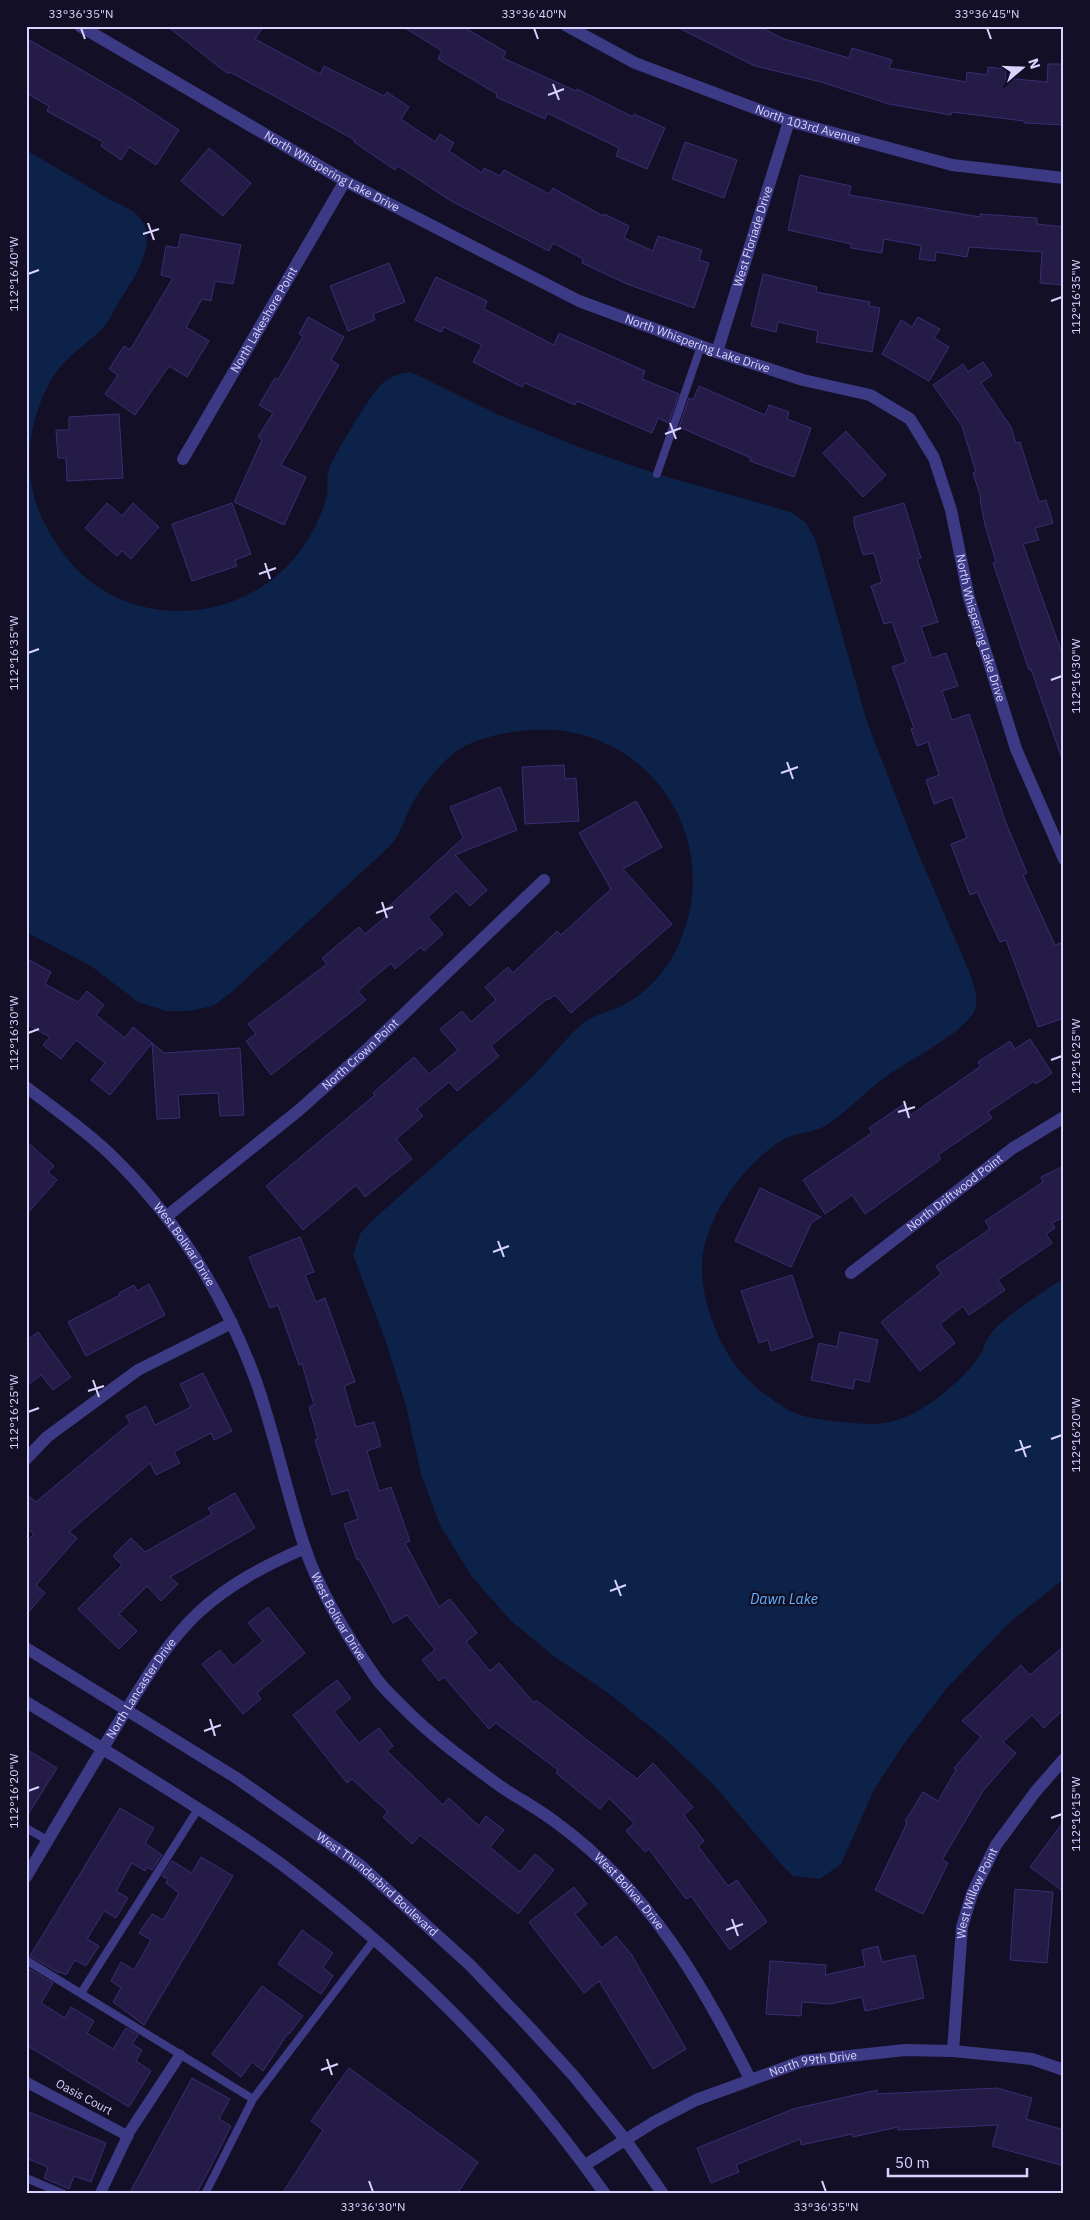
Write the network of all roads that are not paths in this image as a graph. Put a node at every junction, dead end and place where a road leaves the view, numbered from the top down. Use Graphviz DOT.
graph roads {
  1 [pos="80,26"];
  2 [pos="567,26"];
  3 [pos="789,121"];
  4 [pos="1064,178"];
  5 [pos="345,181"];
  6 [pos="701,346"];
  7 [pos="717,352"];
  8 [pos="183,459"];
  9 [pos="657,474"];
  10 [pos="1064,859"];
  11 [pos="544,880"];
  12 [pos="26,1087"];
  13 [pos="1064,1118"];
  14 [pos="167,1216"];
  15 [pos="851,1273"];
  16 [pos="232,1323"];
  17 [pos="26,1459"];
  18 [pos="305,1548"];
  19 [pos="26,1648"];
  20 [pos="26,1702"];
  21 [pos="126,1711"];
  22 [pos="103,1748"];
  23 [pos="1064,1759"];
  24 [pos="198,1809"];
  25 [pos="26,1828"];
  26 [pos="47,1840"];
  27 [pos="26,1877"];
  28 [pos="374,1940"];
  29 [pos="26,1960"];
  30 [pos="81,1994"];
  31 [pos="953,2051"];
  32 [pos="180,2054"];
  33 [pos="1064,2070"];
  34 [pos="750,2079"];
  35 [pos="26,2082"];
  36 [pos="253,2099"];
  37 [pos="128,2136"];
  38 [pos="625,2139"];
  39 [pos="585,2165"];
  40 [pos="26,2178"];
  41 [pos="64,2194"];
  42 [pos="100,2194"];
  43 [pos="204,2194"];
  44 [pos="605,2194"];
  45 [pos="663,2194"];
  1 -- 5 [label="street, North Whispering Lake Drive"];
  2 -- 3 [label="street, North 103rd Avenue"];
  3 -- 4 [label="street, North 103rd Avenue"];
  3 -- 7 [label="street, West Floriade Drive"];
  5 -- 6 [label="street, North Whispering Lake Drive"];
  5 -- 8 [label="street, North Lakeshore Point"];
  6 -- 7 [label="street, North Whispering Lake Drive"];
  6 -- 9 [label="lane"];
  7 -- 10 [label="street, North Whispering Lake Drive"];
  11 -- 14 [label="street, North Crown Point"];
  12 -- 14 [label="street, West Bolivar Drive"];
  13 -- 15 [label="street, North Driftwood Point"];
  14 -- 16 [label="street, West Bolivar Drive"];
  16 -- 17 [label="street"];
  16 -- 18 [label="street, West Bolivar Drive"];
  18 -- 21 [label="street, North Lancaster Drive"];
  18 -- 34 [label="street, West Bolivar Drive"];
  19 -- 21 [label="street, West Thunderbird Boulevard"];
  20 -- 22 [label="street"];
  21 -- 22 [label="street, North Lancaster Drive"];
  21 -- 38 [label="street, West Thunderbird Boulevard"];
  22 -- 24 [label="street"];
  22 -- 26 [label="street, North Lancaster Drive"];
  23 -- 31 [label="street, West Willow Point"];
  24 -- 28 [label="street"];
  24 -- 30 [label="lane"];
  25 -- 26 [label="lane"];
  26 -- 27 [label="street, North Lancaster Drive"];
  28 -- 36 [label="lane"];
  28 -- 39 [label="street"];
  29 -- 30 [label="lane"];
  30 -- 32 [label="lane"];
  31 -- 33 [label="street, North 99th Drive"];
  31 -- 34 [label="street, North 99th Drive"];
  32 -- 36 [label="lane"];
  32 -- 37 [label="street"];
  34 -- 38 [label="street, North 99th Drive"];
  35 -- 37 [label="street, Oasis Court"];
  36 -- 43 [label="lane"];
  37 -- 42 [label="street"];
  38 -- 39 [label="street, North 99th Drive"];
  38 -- 45 [label="street, West Thunderbird Boulevard"];
  39 -- 44 [label="street"];
  40 -- 41 [label="lane"];
}
